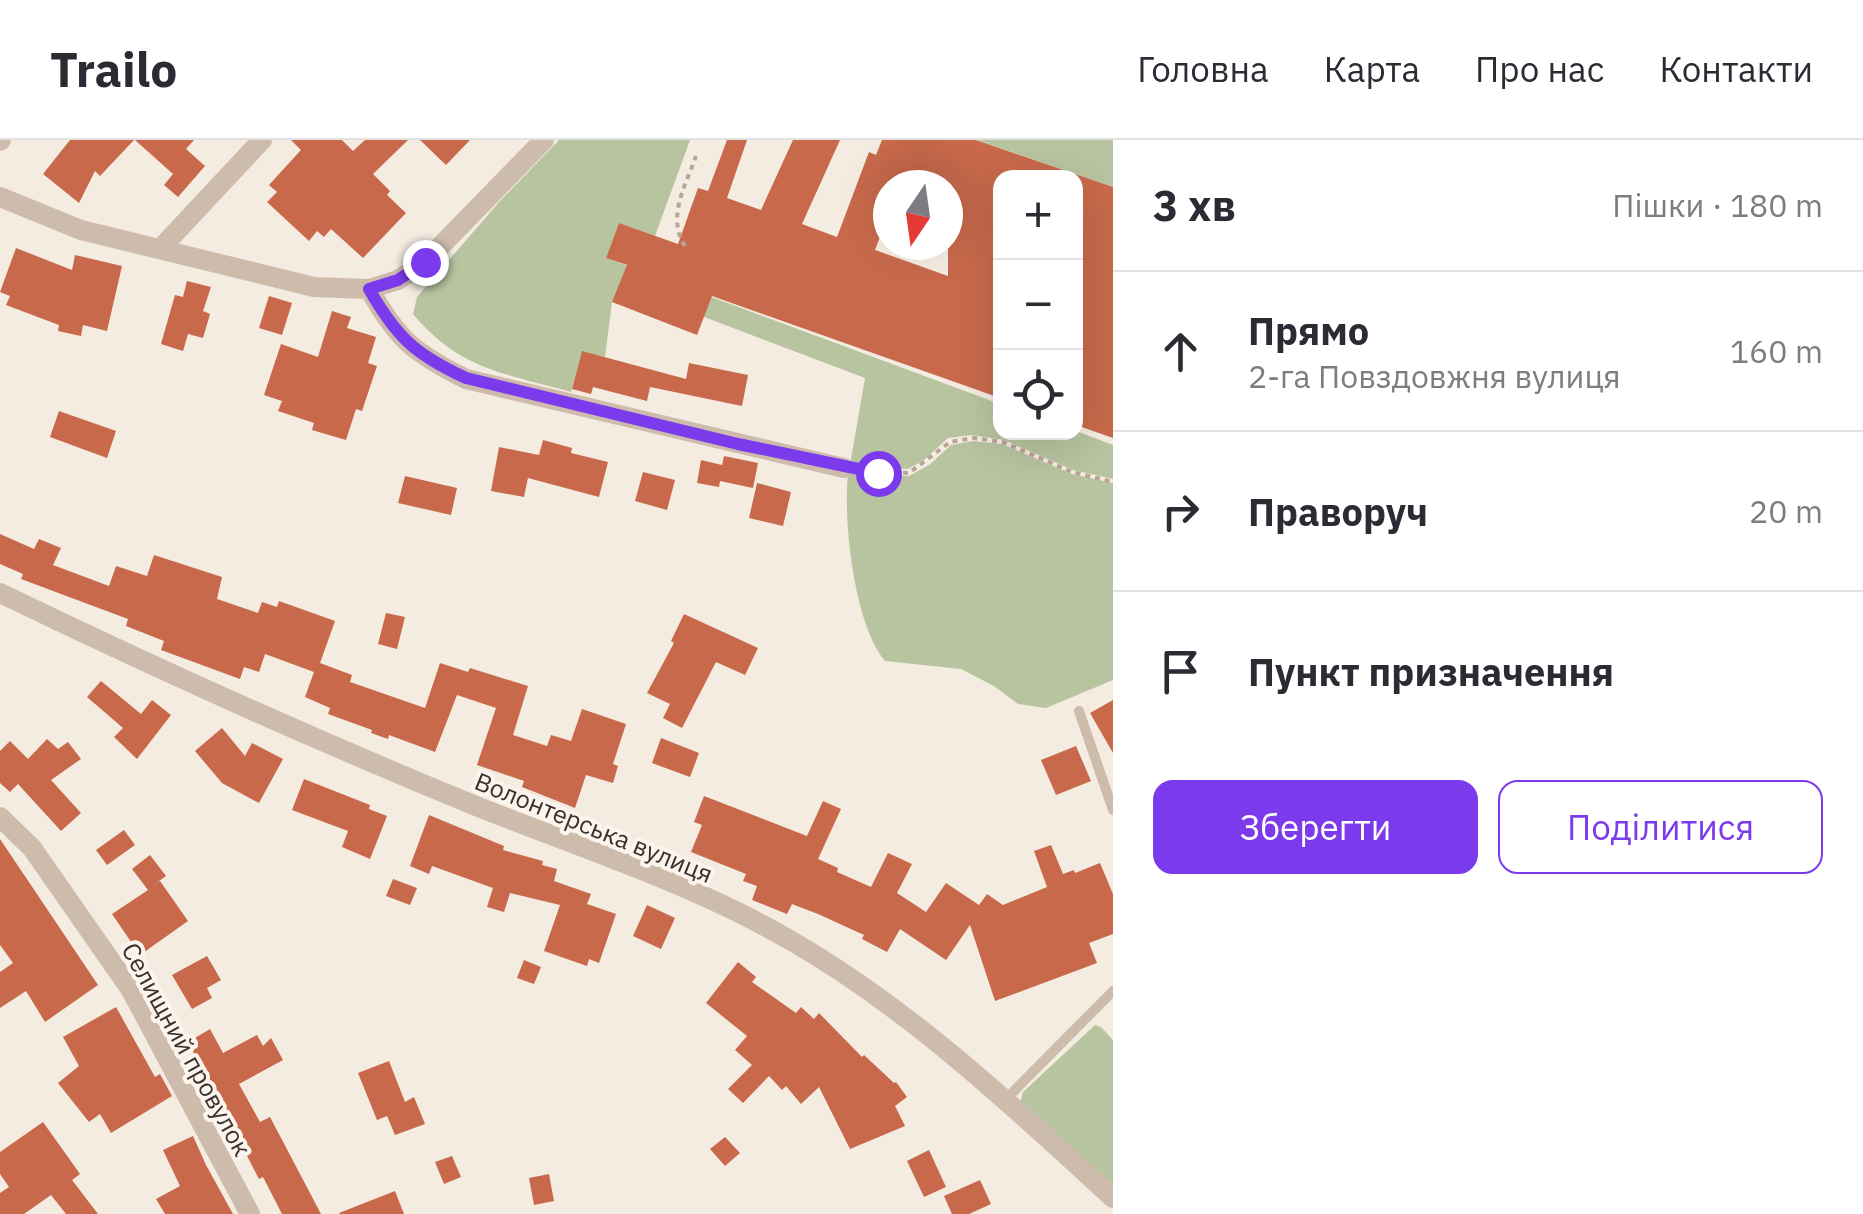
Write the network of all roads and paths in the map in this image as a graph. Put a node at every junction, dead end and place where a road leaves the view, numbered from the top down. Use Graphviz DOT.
graph roads {
  1 [pos="262,140"];
  2 [pos="544,140"];
  3 [pos="696,156"];
  4 [pos="0,197"];
  5 [pos="685,246"];
  6 [pos="160,249"];
  7 [pos="369,289"];
  8 [pos="844,468"];
  9 [pos="1113,482"];
  10 [pos="0,593"];
  11 [pos="1079,711"];
  12 [pos="1113,810"];
  13 [pos="0,818"];
  14 [pos="1113,991"];
  15 [pos="1006,1099"];
  16 [pos="1113,1198"];
  17 [pos="250,1214"];
  1 -- 6 [label="street"];
  2 -- 7 [label="street"];
  3 -- 5 [label="path"];
  4 -- 6 [label="street"];
  6 -- 7 [label="street"];
  7 -- 8 [label="street"];
  8 -- 9 [label="path"];
  10 -- 15 [label="street, Волонтерська вулиця"];
  11 -- 12 [label="lane"];
  13 -- 17 [label="street, Селищний провулок"];
  14 -- 15 [label="lane"];
  15 -- 16 [label="street, Волонтерська вулиця"];
}
